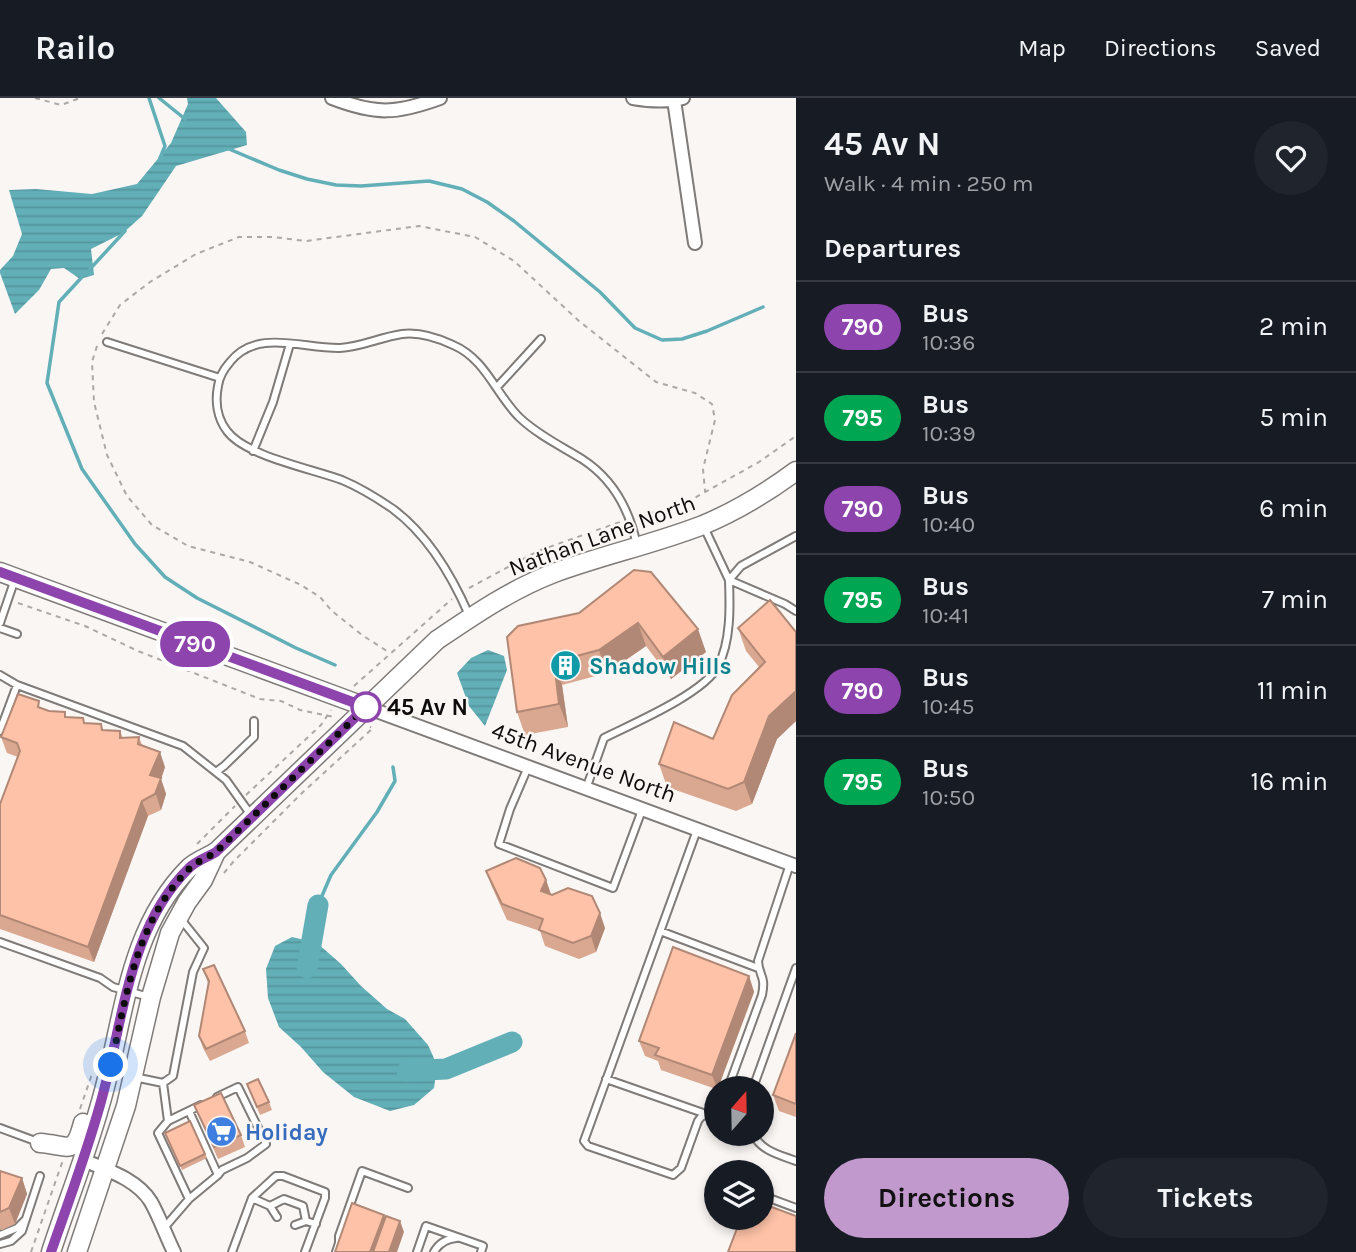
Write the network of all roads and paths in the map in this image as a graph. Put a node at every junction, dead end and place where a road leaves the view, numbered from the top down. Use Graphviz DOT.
graph roads {
  1 [pos="35,98"];
  2 [pos="80,98"];
  3 [pos="332,98"];
  4 [pos="440,98"];
  5 [pos="633,98"];
  6 [pos="678,99"];
  7 [pos="695,243"];
  8 [pos="102,339"];
  9 [pos="541,339"];
  10 [pos="290,344"];
  11 [pos="220,378"];
  12 [pos="497,387"];
  13 [pos="796,436"];
  14 [pos="253,451"];
  15 [pos="796,471"];
  16 [pos="705,491"];
  17 [pos="630,518"];
  18 [pos="703,525"];
  19 [pos="796,536"];
  20 [pos="637,547"];
  21 [pos="8,575"];
  22 [pos="729,580"];
  23 [pos="459,594"];
  24 [pos="9,598"];
  25 [pos="796,611"];
  26 [pos="470,617"];
  27 [pos="0,626"];
  28 [pos="17,634"];
  29 [pos="390,653"];
  30 [pos="0,675"];
  31 [pos="17,685"];
  32 [pos="342,699"];
  33 [pos="366,707"];
  34 [pos="326,715"];
  35 [pos="254,721"];
  36 [pos="352,721"];
  37 [pos="0,731"];
  38 [pos="528,767"];
  39 [pos="216,772"];
  40 [pos="586,789"];
  41 [pos="240,800"];
  42 [pos="642,810"];
  43 [pos="253,817"];
  44 [pos="697,830"];
  45 [pos="190,851"];
  46 [pos="216,852"];
  47 [pos="793,865"];
  48 [pos="224,872"];
  49 [pos="179,917"];
  50 [pos="660,931"];
  51 [pos="0,942"];
  52 [pos="758,968"];
  53 [pos="796,968"];
  54 [pos="126,990"];
  55 [pos="151,997"];
  56 [pos="100,1073"];
  57 [pos="732,1076"];
  58 [pos="757,1076"];
  59 [pos="134,1077"];
  60 [pos="606,1079"];
  61 [pos="163,1083"];
  62 [pos="80,1110"];
  63 [pos="189,1111"];
  64 [pos="704,1113"];
  65 [pos="704,1116"];
  66 [pos="168,1121"];
  67 [pos="0,1128"];
  68 [pos="40,1143"];
  69 [pos="761,1146"];
  70 [pos="64,1157"];
  71 [pos="83,1160"];
  72 [pos="796,1161"];
  73 [pos="106,1169"];
  74 [pos="218,1175"];
  75 [pos="40,1176"];
  76 [pos="75,1182"];
  77 [pos="408,1188"];
  78 [pos="251,1198"];
  79 [pos="189,1199"];
  80 [pos="774,1200"];
  81 [pos="350,1205"];
  82 [pos="270,1206"];
  83 [pos="796,1208"];
  84 [pos="363,1210"];
  85 [pos="278,1214"];
  86 [pos="25,1220"];
  87 [pos="297,1221"];
  88 [pos="306,1221"];
  89 [pos="316,1224"];
  90 [pos="163,1230"];
  91 [pos="0,1234"];
  92 [pos="458,1237"];
  93 [pos="0,1244"];
  94 [pos="482,1249"];
  95 [pos="31,1252"];
  96 [pos="51,1252"];
  97 [pos="77,1252"];
  98 [pos="174,1252"];
  99 [pos="232,1252"];
  100 [pos="305,1252"];
  101 [pos="336,1252"];
  102 [pos="417,1252"];
  103 [pos="434,1252"];
  1 -- 2 [label="path"];
  3 -- 4 [label="street"];
  5 -- 6 [label="street"];
  6 -- 7 [label="street"];
  8 -- 11 [label="lane"];
  8 -- 16 [label="path"];
  8 -- 29 [label="path"];
  9 -- 12 [label="lane"];
  10 -- 11 [label="lane"];
  10 -- 12 [label="lane"];
  10 -- 14 [label="lane"];
  11 -- 14 [label="lane"];
  12 -- 17 [label="lane"];
  13 -- 16 [label="path"];
  14 -- 23 [label="lane"];
  15 -- 18 [label="street, Nathan Lane North"];
  16 -- 17 [label="path"];
  17 -- 20 [label="lane"];
  17 -- 23 [label="path"];
  18 -- 20 [label="street, Nathan Lane North"];
  18 -- 22 [label="lane"];
  19 -- 22 [label="lane"];
  20 -- 26 [label="street, Nathan Lane North"];
  21 -- 24 [label="lane"];
  21 -- 32 [label="street, 45th Avenue North"];
  22 -- 25 [label="lane"];
  22 -- 40 [label="lane"];
  23 -- 26 [label="lane"];
  23 -- 29 [label="path"];
  24 -- 27 [label="lane"];
  24 -- 34 [label="path"];
  26 -- 33 [label="street, Nathan Lane North"];
  27 -- 28 [label="lane"];
  29 -- 32 [label="path"];
  30 -- 31 [label="lane"];
  31 -- 37 [label="lane"];
  31 -- 39 [label="lane"];
  32 -- 33 [label="street, 45th Avenue North"];
  32 -- 34 [label="path"];
  33 -- 36 [label="street, Nathan Lane North"];
  33 -- 38 [label="street, 45th Avenue North"];
  34 -- 36 [label="path"];
  34 -- 41 [label="path"];
  35 -- 39 [label="lane"];
  36 -- 43 [label="street, Nathan Lane North"];
  36 -- 48 [label="path"];
  38 -- 40 [label="street, 45th Avenue North"];
  38 -- 42 [label="lane"];
  39 -- 41 [label="lane"];
  40 -- 42 [label="street, 45th Avenue North"];
  41 -- 43 [label="lane"];
  41 -- 45 [label="path"];
  42 -- 44 [label="street, 45th Avenue North"];
  43 -- 46 [label="street, Nathan Lane North"];
  44 -- 47 [label="street, 45th Avenue North"];
  44 -- 50 [label="lane"];
  46 -- 49 [label="street, Nathan Lane North"];
  46 -- 54 [label="street, Nathan Lane North"];
  47 -- 52 [label="lane"];
  49 -- 55 [label="street, Nathan Lane North"];
  49 -- 61 [label="lane"];
  50 -- 52 [label="lane"];
  50 -- 60 [label="lane"];
  51 -- 54 [label="lane"];
  52 -- 57 [label="lane"];
  53 -- 58 [label="lane"];
  54 -- 55 [label="lane"];
  54 -- 56 [label="street, Nathan Lane North"];
  55 -- 59 [label="street, Nathan Lane North"];
  56 -- 62 [label="path"];
  56 -- 68 [label="street"];
  56 -- 71 [label="street, Nathan Lane North"];
  59 -- 61 [label="lane"];
  59 -- 73 [label="street, Nathan Lane North"];
  60 -- 64 [label="lane"];
  60 -- 65 [label="lane"];
  61 -- 66 [label="lane"];
  63 -- 66 [label="lane"];
  63 -- 74 [label="lane"];
  63 -- 74 [label="lane"];
  66 -- 79 [label="lane"];
  67 -- 68 [label="lane"];
  68 -- 70 [label="street"];
  69 -- 72 [label="lane"];
  70 -- 76 [label="street"];
  70 -- 95 [label="path"];
  71 -- 73 [label="street"];
  71 -- 76 [label="street, Nathan Lane North"];
  73 -- 90 [label="street"];
  73 -- 97 [label="street, Nathan Lane North"];
  74 -- 79 [label="lane"];
  75 -- 86 [label="lane"];
  76 -- 96 [label="street, Nathan Lane North"];
  77 -- 81 [label="lane"];
  78 -- 82 [label="lane"];
  78 -- 89 [label="lane"];
  78 -- 99 [label="lane"];
  79 -- 90 [label="lane"];
  80 -- 83 [label="lane"];
  81 -- 84 [label="lane"];
  81 -- 101 [label="lane"];
  82 -- 85 [label="lane"];
  82 -- 88 [label="lane"];
  86 -- 91 [label="lane"];
  86 -- 93 [label="lane"];
  87 -- 88 [label="lane"];
  88 -- 89 [label="lane"];
  89 -- 100 [label="lane"];
  90 -- 98 [label="street"];
  92 -- 94 [label="lane"];
  92 -- 102 [label="lane"];
  92 -- 103 [label="lane"];
}
